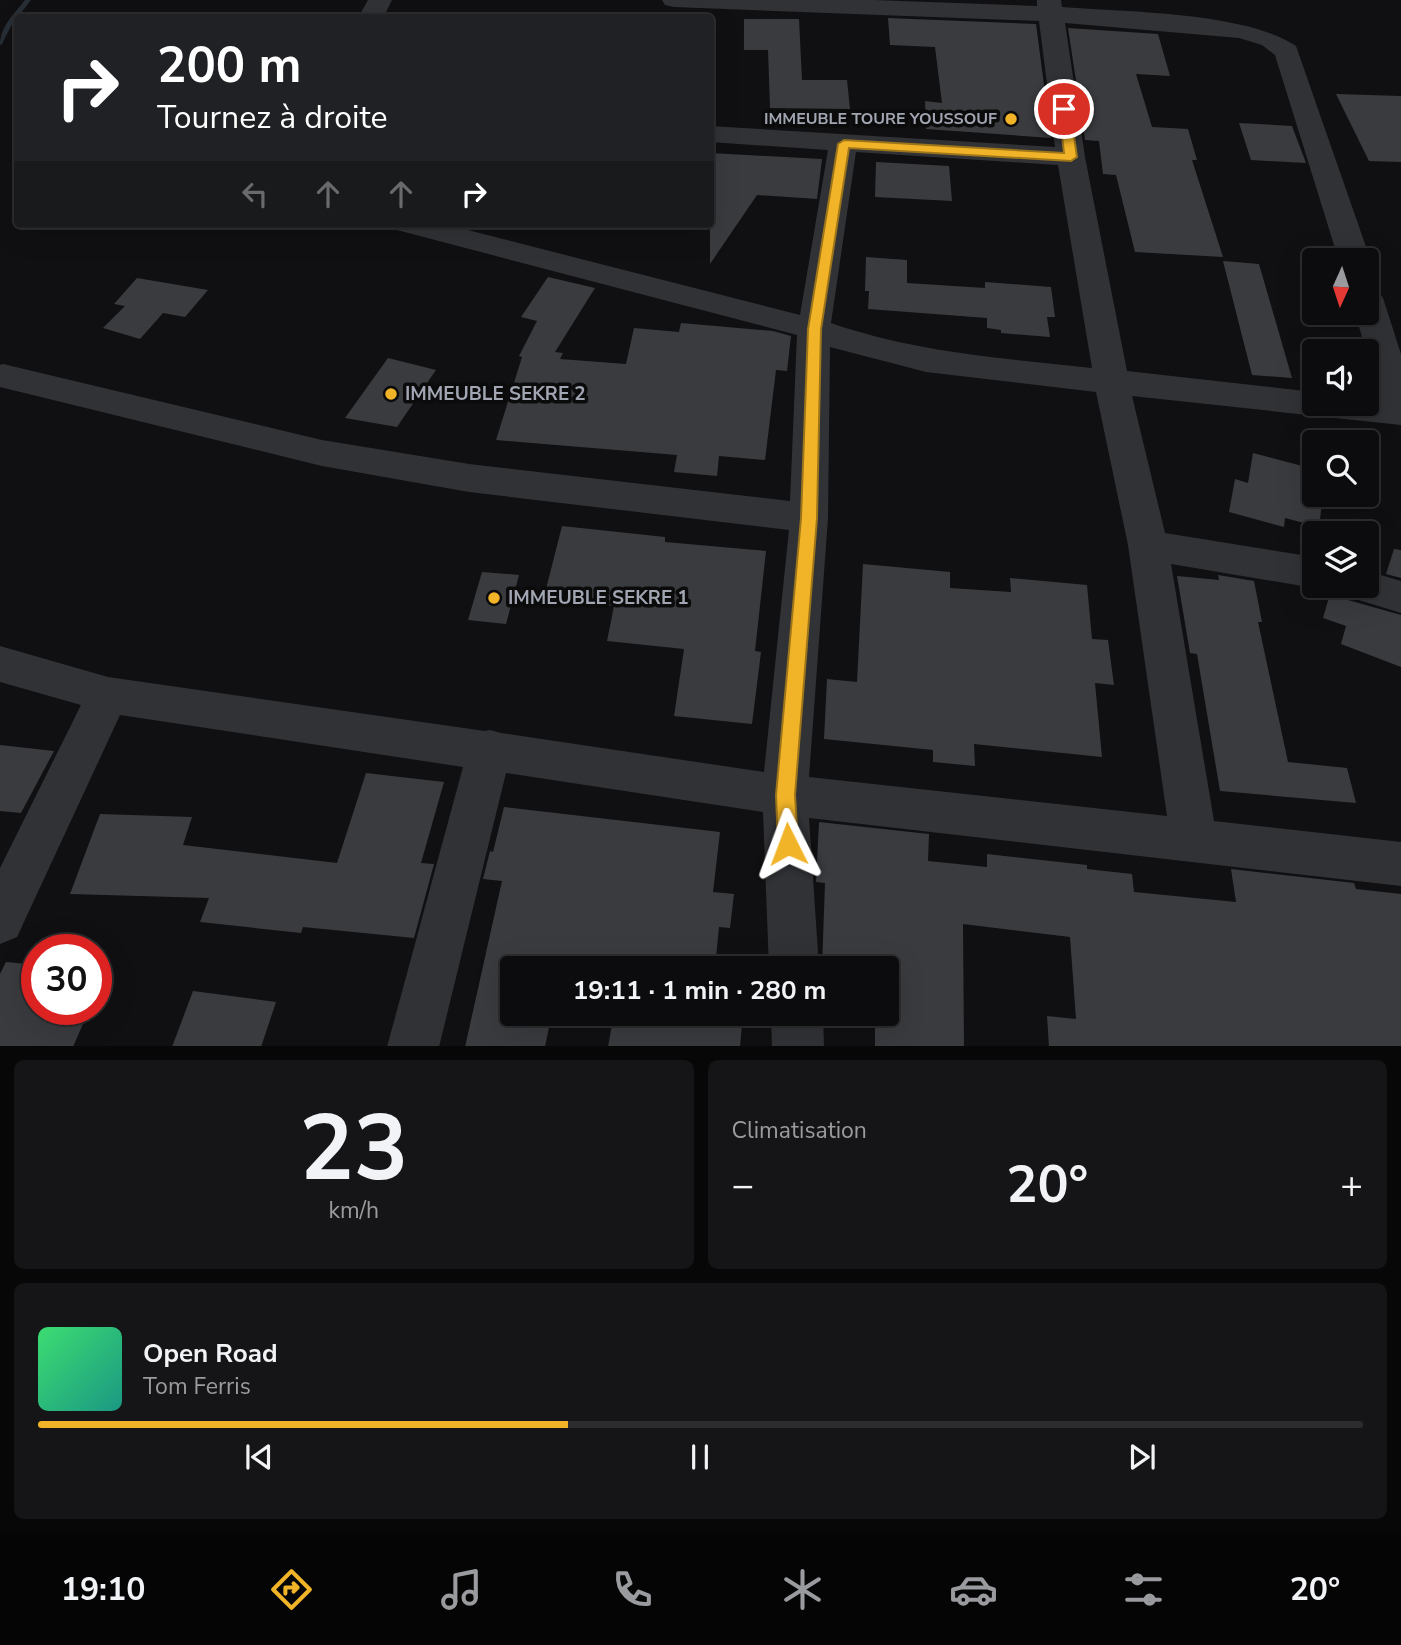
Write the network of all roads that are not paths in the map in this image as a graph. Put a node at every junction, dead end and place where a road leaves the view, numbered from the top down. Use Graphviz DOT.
graph roads {
  1 [pos="674,0"];
  2 [pos="1051,7"];
  3 [pos="714,134"];
  4 [pos="844,144"];
  5 [pos="1071,157"];
  6 [pos="423,228"];
  7 [pos="1351,248"];
  8 [pos="1375,326"];
  9 [pos="814,329"];
  10 [pos="3,376"];
  11 [pos="1112,383"];
  12 [pos="1302,402"];
  13 [pos="1379,409"];
  14 [pos="1401,411"];
  15 [pos="809,518"];
  16 [pos="1147,545"];
  17 [pos="1302,570"];
  18 [pos="1379,591"];
  19 [pos="1401,597"];
  20 [pos="0,664"];
  21 [pos="108,695"];
  22 [pos="490,749"];
  23 [pos="785,795"];
  24 [pos="1194,842"];
  25 [pos="1401,864"];
  26 [pos="0,920"];
  27 [pos="793,956"];
  28 [pos="797,1026"];
  29 [pos="413,1046"];
  30 [pos="798,1046"];
  1 -- 2 [label="street"];
  2 -- 5 [label="street"];
  2 -- 7 [label="street"];
  3 -- 4 [label="street"];
  4 -- 5 [label="street"];
  4 -- 9 [label="street"];
  5 -- 11 [label="street"];
  6 -- 9 [label="street"];
  8 -- 14 [label="street"];
  9 -- 11 [label="street"];
  9 -- 15 [label="street"];
  10 -- 15 [label="street"];
  11 -- 12 [label="street"];
  11 -- 16 [label="street"];
  13 -- 14 [label="street"];
  15 -- 23 [label="street"];
  16 -- 17 [label="street"];
  16 -- 24 [label="street"];
  18 -- 19 [label="street"];
  20 -- 21 [label="street"];
  21 -- 22 [label="street"];
  21 -- 26 [label="street"];
  22 -- 23 [label="street"];
  22 -- 29 [label="street"];
  23 -- 24 [label="street"];
  23 -- 27 [label="street"];
  24 -- 25 [label="street"];
  28 -- 30 [label="street"];
}
